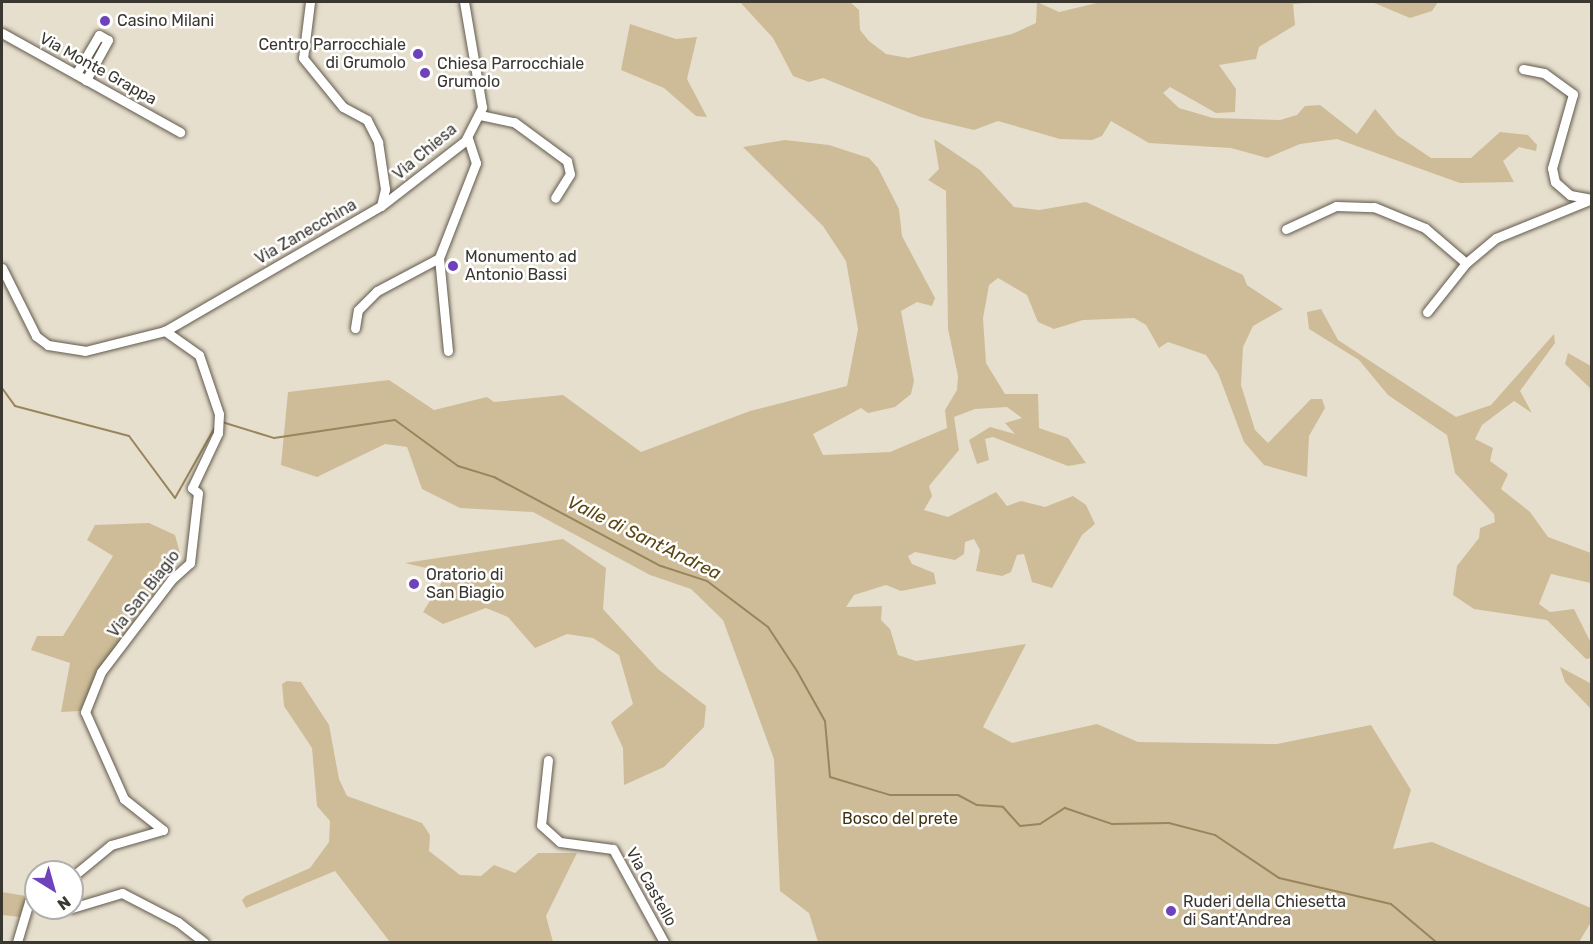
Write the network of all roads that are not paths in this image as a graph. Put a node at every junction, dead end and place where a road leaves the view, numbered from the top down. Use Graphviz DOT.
graph roads {
  1 [pos="310,2"];
  2 [pos="464,2"];
  3 [pos="2,33"];
  4 [pos="1523,69"];
  5 [pos="76,74"];
  6 [pos="86,80"];
  7 [pos="480,115"];
  8 [pos="180,132"];
  9 [pos="468,138"];
  10 [pos="555,198"];
  11 [pos="381,206"];
  12 [pos="1287,229"];
  13 [pos="439,258"];
  14 [pos="1466,263"];
  15 [pos="2,268"];
  16 [pos="1427,312"];
  17 [pos="355,328"];
  18 [pos="165,331"];
  19 [pos="448,351"];
  20 [pos="548,760"];
  21 [pos="84,867"];
  22 [pos="84,904"];
  23 [pos="24,917"];
  24 [pos="16,942"];
  25 [pos="204,942"];
  26 [pos="664,942"];
  1 -- 11 [label="street, Via Zanecchina"];
  2 -- 7 [label="street"];
  3 -- 5 [label="street, Via Monte Grappa"];
  4 -- 14 [label="street"];
  5 -- 6 [label="street, Via Monte Grappa"];
  5 -- 6 [label="street"];
  6 -- 8 [label="street, Via Monte Grappa"];
  7 -- 9 [label="street, Via Chiesa"];
  7 -- 10 [label="street"];
  9 -- 11 [label="street, Via Chiesa"];
  9 -- 13 [label="street"];
  11 -- 18 [label="street, Via Zanecchina"];
  12 -- 14 [label="street"];
  13 -- 17 [label="street"];
  13 -- 19 [label="street"];
  14 -- 16 [label="street"];
  15 -- 18 [label="street"];
  18 -- 21 [label="street, Via San Biagio"];
  20 -- 26 [label="street, Via Castello"];
  22 -- 25 [label="street"];
  23 -- 24 [label="street"];
}
